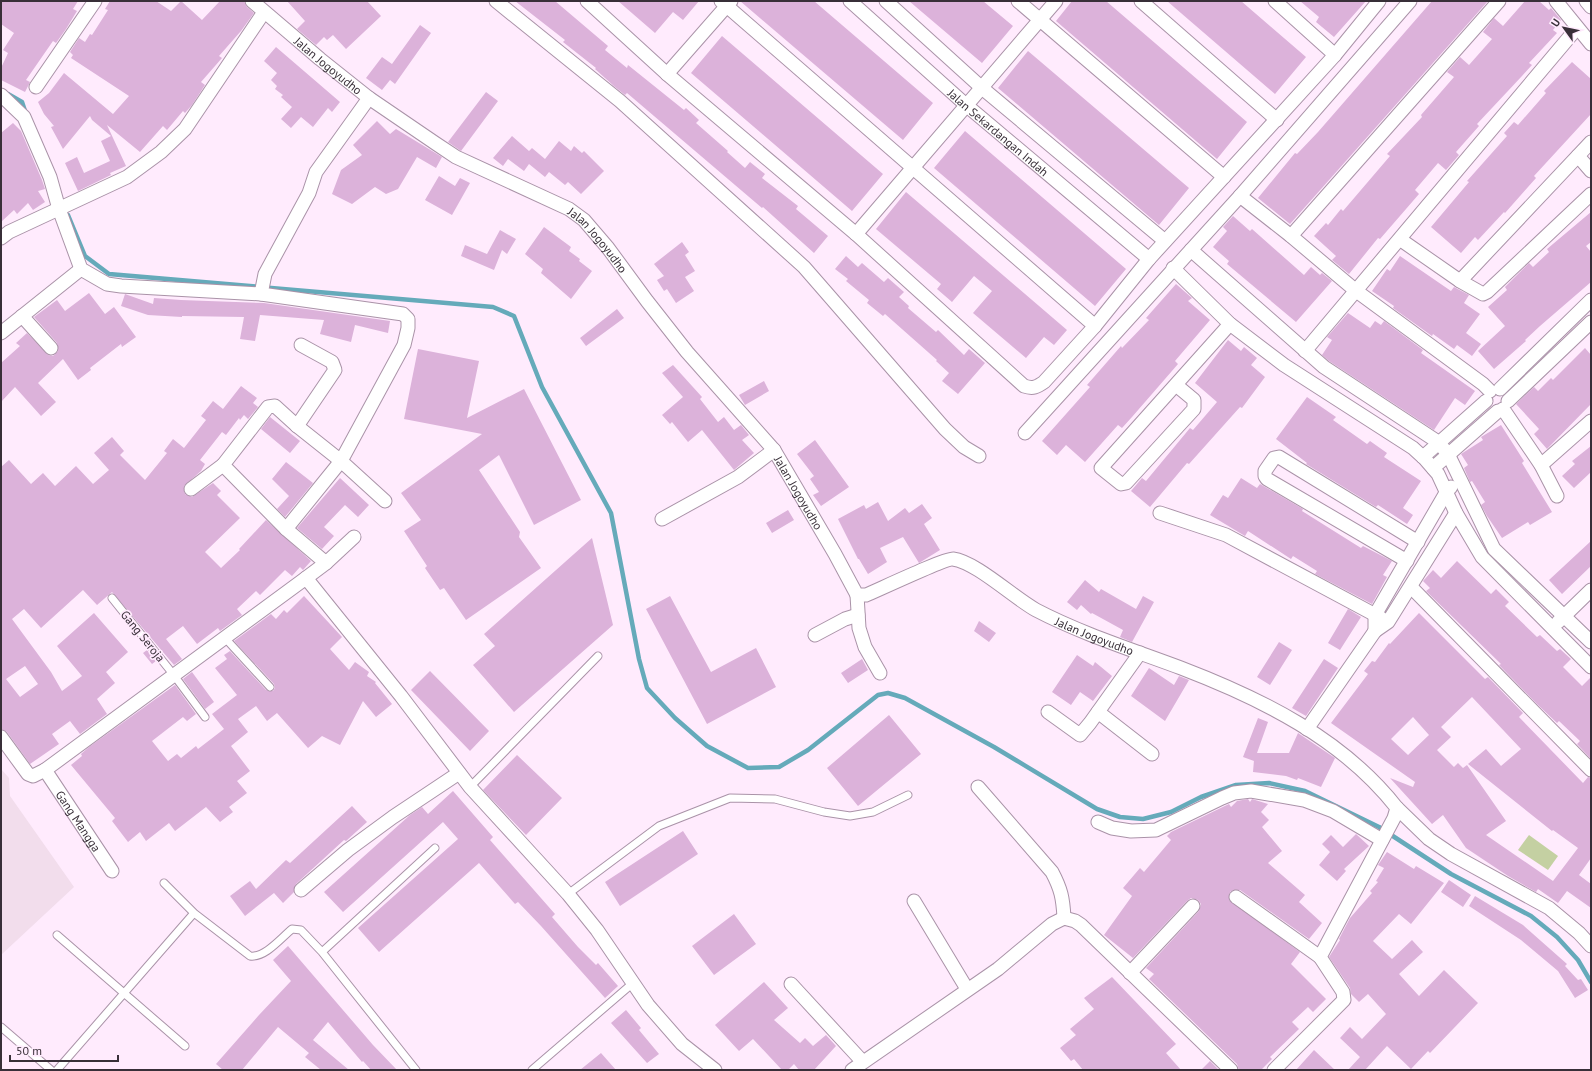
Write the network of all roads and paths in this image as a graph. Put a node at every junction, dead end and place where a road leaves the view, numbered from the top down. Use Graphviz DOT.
graph roads {
  1 [pos="95,1"];
  2 [pos="252,1"];
  3 [pos="496,1"];
  4 [pos="587,1"];
  5 [pos="850,1"];
  6 [pos="886,1"];
  7 [pos="1018,1"];
  8 [pos="1056,1"];
  9 [pos="1142,1"];
  10 [pos="1275,1"];
  11 [pos="1379,1"];
  12 [pos="1410,1"];
  13 [pos="1499,1"];
  14 [pos="1556,1"];
  15 [pos="1586,1"];
  16 [pos="726,3"];
  17 [pos="1591,7"];
  18 [pos="264,12"];
  19 [pos="1040,20"];
  20 [pos="1577,28"];
  21 [pos="1591,44"];
  22 [pos="1335,55"];
  23 [pos="667,74"];
  24 [pos="36,87"];
  25 [pos="982,88"];
  26 [pos="1,95"];
  27 [pos="369,98"];
  28 [pos="966,105"];
  29 [pos="1277,120"];
  30 [pos="1591,142"];
  31 [pos="1578,156"];
  32 [pos="912,168"];
  33 [pos="1591,171"];
  34 [pos="1224,177"];
  35 [pos="1591,194"];
  36 [pos="1240,196"];
  37 [pos="61,208"];
  38 [pos="856,234"];
  39 [pos="1291,236"];
  40 [pos="1,238"];
  41 [pos="1401,240"];
  42 [pos="1165,241"];
  43 [pos="1191,250"];
  44 [pos="1149,259"];
  45 [pos="1173,268"];
  46 [pos="81,269"];
  47 [pos="1460,281"];
  48 [pos="1355,290"];
  49 [pos="261,293"];
  50 [pos="1591,300"];
  51 [pos="22,316"];
  52 [pos="1591,322"];
  53 [pos="1230,324"];
  54 [pos="1095,326"];
  55 [pos="1,333"];
  56 [pos="301,345"];
  57 [pos="51,348"];
  58 [pos="1305,351"];
  59 [pos="1176,385"];
  60 [pos="1492,394"];
  61 [pos="1503,407"];
  62 [pos="1591,421"];
  63 [pos="297,426"];
  64 [pos="1025,433"];
  65 [pos="1438,442"];
  66 [pos="774,450"];
  67 [pos="1448,454"];
  68 [pos="979,456"];
  69 [pos="1423,457"];
  70 [pos="341,461"];
  71 [pos="223,465"];
  72 [pos="1541,465"];
  73 [pos="1433,468"];
  74 [pos="1460,479"];
  75 [pos="191,489"];
  76 [pos="1447,491"];
  77 [pos="1557,496"];
  78 [pos="385,501"];
  79 [pos="1160,513"];
  80 [pos="1456,513"];
  81 [pos="662,519"];
  82 [pos="286,529"];
  83 [pos="354,537"];
  84 [pos="1418,542"];
  85 [pos="1407,561"];
  86 [pos="326,563"];
  87 [pos="306,578"];
  88 [pos="1411,587"];
  89 [pos="1591,590"];
  90 [pos="857,595"];
  91 [pos="112,598"];
  92 [pos="858,615"];
  93 [pos="1375,615"];
  94 [pos="1564,616"];
  95 [pos="1388,622"];
  96 [pos="1551,629"];
  97 [pos="1375,631"];
  98 [pos="815,635"];
  99 [pos="225,638"];
  100 [pos="1591,642"];
  101 [pos="1140,653"];
  102 [pos="598,656"];
  103 [pos="1591,667"];
  104 [pos="880,673"];
  105 [pos="174,674"];
  106 [pos="270,687"];
  107 [pos="1048,712"];
  108 [pos="1098,712"];
  109 [pos="205,717"];
  110 [pos="1307,729"];
  111 [pos="1,737"];
  112 [pos="1152,754"];
  113 [pos="45,770"];
  114 [pos="1591,770"];
  115 [pos="459,773"];
  116 [pos="470,787"];
  117 [pos="978,787"];
  118 [pos="908,795"];
  119 [pos="1396,813"];
  120 [pos="1098,822"];
  121 [pos="1384,837"];
  122 [pos="435,848"];
  123 [pos="112,871"];
  124 [pos="164,883"];
  125 [pos="301,890"];
  126 [pos="568,894"];
  127 [pos="1236,898"];
  128 [pos="914,901"];
  129 [pos="1193,906"];
  130 [pos="194,913"];
  131 [pos="1064,918"];
  132 [pos="57,935"];
  133 [pos="1591,946"];
  134 [pos="322,952"];
  135 [pos="1320,957"];
  136 [pos="1130,973"];
  137 [pos="633,983"];
  138 [pos="791,984"];
  139 [pos="966,989"];
  140 [pos="125,993"];
  141 [pos="1,1027"];
  142 [pos="185,1046"];
  143 [pos="862,1061"];
  144 [pos="51,1070"];
  145 [pos="57,1070"];
  146 [pos="416,1070"];
  147 [pos="532,1070"];
  148 [pos="715,1070"];
  149 [pos="852,1070"];
  150 [pos="1231,1070"];
  151 [pos="1274,1070"];
  1 -- 24 [label="street"];
  2 -- 18 [label="street, Jalan Jogoyudho"];
  3 -- 68 [label="street"];
  4 -- 23 [label="street"];
  5 -- 28 [label="street, Jalan Sekardangan Indah"];
  6 -- 25 [label="street, Jalan Sekardangan Indah"];
  7 -- 19 [label="street"];
  8 -- 19 [label="street"];
  9 -- 29 [label="street"];
  10 -- 22 [label="street"];
  11 -- 22 [label="street"];
  12 -- 36 [label="street"];
  13 -- 39 [label="street"];
  14 -- 20 [label="street"];
  15 -- 17 [label="street"];
  16 -- 23 [label="street"];
  16 -- 32 [label="street"];
  18 -- 27 [label="street, Jalan Jogoyudho"];
  18 -- 37 [label="street"];
  19 -- 25 [label="street"];
  19 -- 34 [label="street"];
  20 -- 21 [label="street"];
  20 -- 41 [label="street"];
  22 -- 29 [label="street"];
  23 -- 38 [label="street"];
  25 -- 28 [label="street"];
  25 -- 42 [label="street, Jalan Sekardangan Indah"];
  26 -- 37 [label="street"];
  27 -- 49 [label="street"];
  27 -- 66 [label="street, Jalan Jogoyudho"];
  28 -- 32 [label="street"];
  28 -- 44 [label="street, Jalan Sekardangan Indah"];
  29 -- 34 [label="street"];
  30 -- 31 [label="street"];
  31 -- 33 [label="street"];
  31 -- 47 [label="street"];
  32 -- 38 [label="street"];
  32 -- 54 [label="street"];
  34 -- 42 [label="street"];
  35 -- 47 [label="street"];
  36 -- 39 [label="street"];
  36 -- 43 [label="street"];
  37 -- 40 [label="street"];
  37 -- 46 [label="street"];
  38 -- 54 [label="street"];
  39 -- 48 [label="street"];
  41 -- 47 [label="street"];
  41 -- 48 [label="street"];
  42 -- 44 [label="street"];
  43 -- 45 [label="street"];
  43 -- 58 [label="street"];
  44 -- 54 [label="street"];
  45 -- 53 [label="street"];
  45 -- 64 [label="street"];
  46 -- 49 [label="street"];
  46 -- 51 [label="street"];
  48 -- 58 [label="street"];
  48 -- 60 [label="street"];
  49 -- 70 [label="street"];
  50 -- 60 [label="street"];
  51 -- 55 [label="street"];
  51 -- 57 [label="street"];
  52 -- 61 [label="street"];
  53 -- 59 [label="street"];
  53 -- 69 [label="street"];
  56 -- 63 [label="street"];
  58 -- 65 [label="street"];
  59 -- 59 [label="street"];
  60 -- 61 [label="street"];
  60 -- 61 [label="street"];
  60 -- 65 [label="street"];
  61 -- 67 [label="street"];
  61 -- 72 [label="street"];
  62 -- 72 [label="street"];
  63 -- 70 [label="street"];
  63 -- 71 [label="street"];
  65 -- 67 [label="street"];
  65 -- 69 [label="street"];
  66 -- 81 [label="street"];
  66 -- 90 [label="street, Jalan Jogoyudho"];
  67 -- 73 [label="street"];
  67 -- 74 [label="street"];
  69 -- 73 [label="street"];
  70 -- 78 [label="street"];
  70 -- 82 [label="street"];
  71 -- 75 [label="street"];
  71 -- 82 [label="street"];
  72 -- 77 [label="street"];
  73 -- 76 [label="street"];
  74 -- 76 [label="street"];
  74 -- 94 [label="street"];
  76 -- 80 [label="street"];
  76 -- 84 [label="street"];
  79 -- 93 [label="street"];
  80 -- 88 [label="street"];
  80 -- 96 [label="street"];
  82 -- 86 [label="street"];
  83 -- 86 [label="street"];
  84 -- 85 [label="street"];
  84 -- 85 [label="street"];
  85 -- 93 [label="street"];
  86 -- 87 [label="street"];
  87 -- 99 [label="street"];
  87 -- 115 [label="street"];
  88 -- 95 [label="street"];
  88 -- 114 [label="street"];
  89 -- 94 [label="street"];
  90 -- 92 [label="street"];
  90 -- 101 [label="street, Jalan Jogoyudho"];
  91 -- 105 [label="lane, Gang Seroja"];
  92 -- 98 [label="street"];
  92 -- 104 [label="street"];
  93 -- 95 [label="street"];
  93 -- 97 [label="street"];
  94 -- 96 [label="street"];
  94 -- 100 [label="street"];
  95 -- 97 [label="street"];
  96 -- 103 [label="street"];
  97 -- 110 [label="street"];
  99 -- 105 [label="street"];
  99 -- 106 [label="lane"];
  101 -- 108 [label="street"];
  101 -- 110 [label="street, Jalan Jogoyudho"];
  102 -- 116 [label="lane"];
  105 -- 109 [label="lane, Gang Seroja"];
  105 -- 113 [label="street"];
  107 -- 108 [label="street"];
  108 -- 112 [label="street"];
  110 -- 119 [label="street, Jalan Jogoyudho"];
  111 -- 113 [label="street"];
  113 -- 123 [label="street, Gang Mangga"];
  115 -- 116 [label="street"];
  115 -- 125 [label="street"];
  116 -- 126 [label="street"];
  117 -- 131 [label="street"];
  118 -- 126 [label="lane"];
  119 -- 121 [label="street"];
  119 -- 133 [label="street, Jalan Jogoyudho"];
  120 -- 121 [label="street"];
  121 -- 135 [label="street"];
  122 -- 134 [label="lane"];
  124 -- 130 [label="lane"];
  126 -- 137 [label="street"];
  127 -- 135 [label="street"];
  128 -- 139 [label="street"];
  129 -- 136 [label="street"];
  130 -- 134 [label="lane"];
  130 -- 140 [label="lane"];
  131 -- 136 [label="street"];
  131 -- 139 [label="street"];
  132 -- 140 [label="lane"];
  134 -- 146 [label="lane"];
  135 -- 151 [label="street"];
  136 -- 150 [label="street"];
  137 -- 147 [label="lane"];
  137 -- 148 [label="street"];
  138 -- 143 [label="street"];
  139 -- 143 [label="street"];
  140 -- 142 [label="lane"];
  140 -- 145 [label="lane"];
  141 -- 144 [label="lane"];
  143 -- 149 [label="street"];
}
